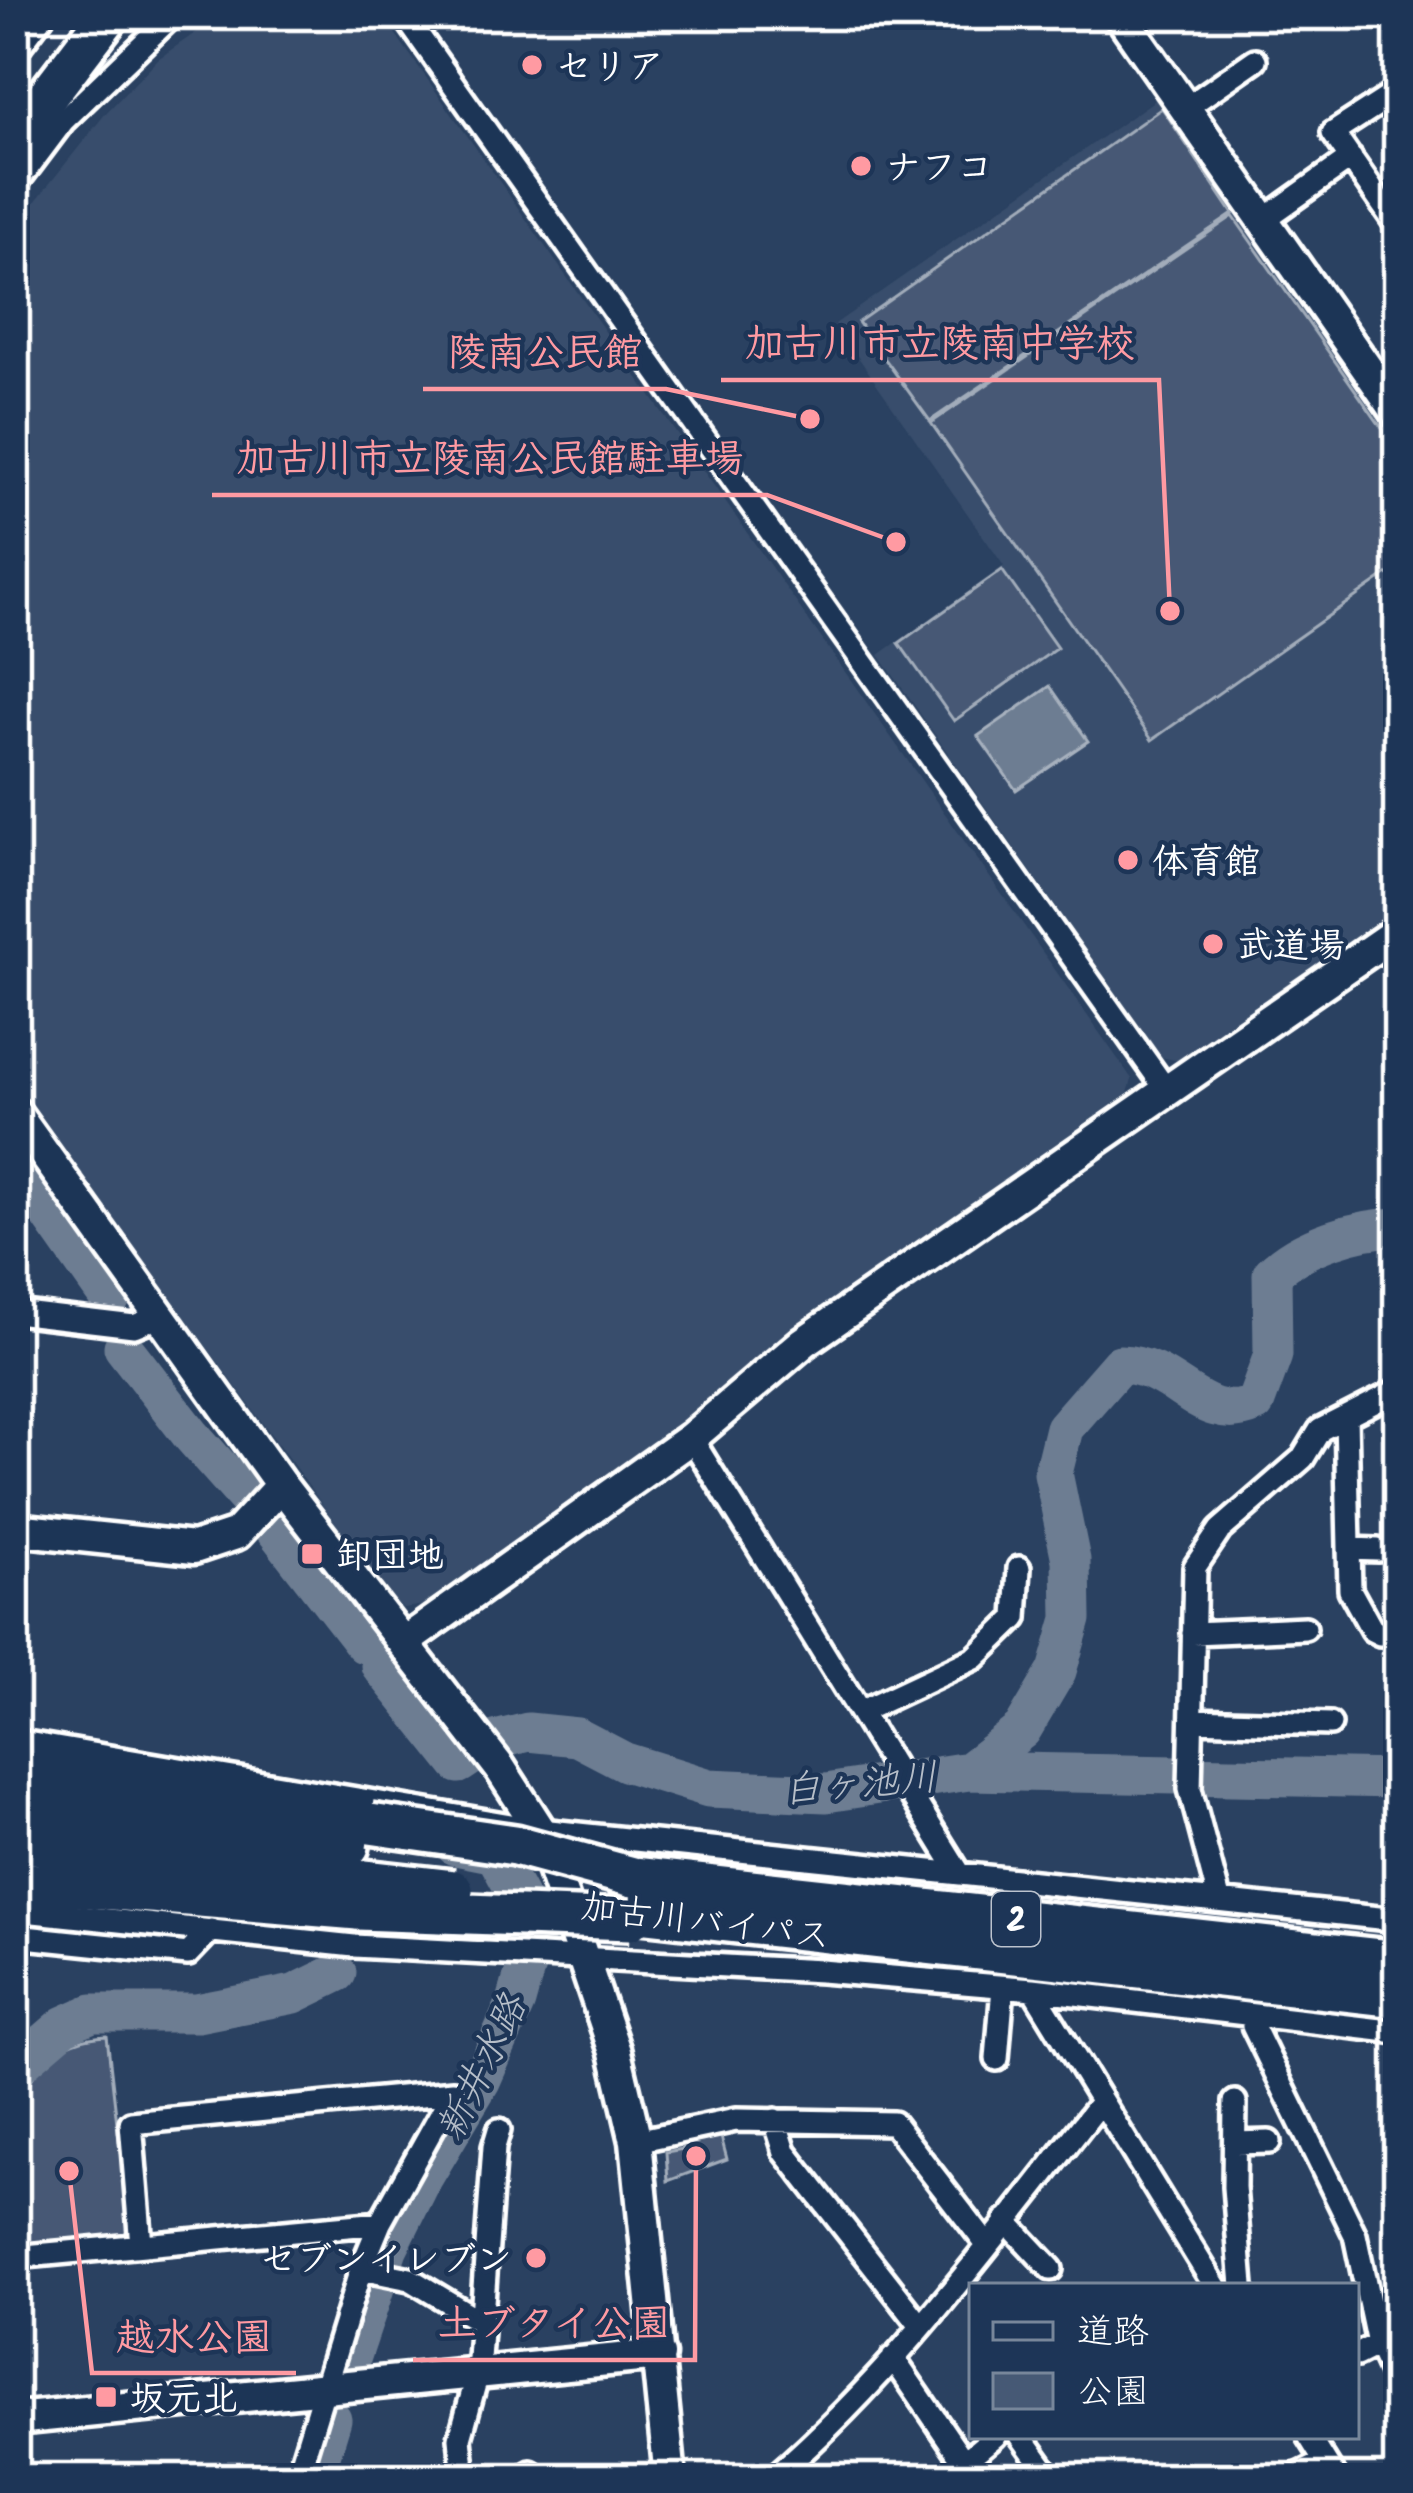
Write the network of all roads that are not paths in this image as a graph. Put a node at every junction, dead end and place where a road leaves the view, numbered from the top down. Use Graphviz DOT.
graph roads {
  1 [pos="43,15"];
  2 [pos="86,15"];
  3 [pos="109,15"];
  4 [pos="173,15"];
  5 [pos="404,15"];
  6 [pos="1120,15"];
  7 [pos="15,52"];
  8 [pos="1255,60"];
  9 [pos="1398,91"];
  10 [pos="15,106"];
  11 [pos="1186,108"];
  12 [pos="15,138"];
  13 [pos="1351,158"];
  14 [pos="15,185"];
  15 [pos="1265,219"];
  16 [pos="1398,226"];
  17 [pos="1398,413"];
  18 [pos="1398,931"];
  19 [pos="1168,1092"];
  20 [pos="15,1112"];
  21 [pos="15,1312"];
  22 [pos="160,1316"];
  23 [pos="1398,1390"];
  24 [pos="1346,1417"];
  25 [pos="691,1438"];
  26 [pos="281,1485"];
  27 [pos="15,1529"];
  28 [pos="1349,1549"];
  29 [pos="1378,1550"];
  30 [pos="1019,1568"];
  31 [pos="1016,1615"];
  32 [pos="1041,1617"];
  33 [pos="1306,1628"];
  34 [pos="1193,1633"];
  35 [pos="1380,1634"];
  36 [pos="403,1643"];
  37 [pos="948,1670"];
  38 [pos="959,1693"];
  39 [pos="1309,1700"];
  40 [pos="860,1712"];
  41 [pos="1193,1720"];
  42 [pos="15,1741"];
  43 [pos="15,1769"];
  44 [pos="15,1807"];
  45 [pos="540,1829"];
  46 [pos="15,1842"];
  47 [pos="365,1866"];
  48 [pos="960,1874"];
  49 [pos="15,1882"];
  50 [pos="1219,1899"];
  51 [pos="631,1903"];
  52 [pos="15,1910"];
  53 [pos="1398,1920"];
  54 [pos="211,1930"];
  55 [pos="15,1936"];
  56 [pos="584,1958"];
  57 [pos="1398,1961"];
  58 [pos="1003,1987"];
  59 [pos="1033,1989"];
  60 [pos="1398,1997"];
  61 [pos="1253,2026"];
  62 [pos="1398,2032"];
  63 [pos="998,2059"];
  64 [pos="1100,2102"];
  65 [pos="1235,2102"];
  66 [pos="775,2120"];
  67 [pos="500,2130"];
  68 [pos="636,2141"];
  69 [pos="1269,2142"];
  70 [pos="1234,2143"];
  71 [pos="467,2186"];
  72 [pos="493,2192"];
  73 [pos="1006,2221"];
  74 [pos="380,2223"];
  75 [pos="141,2245"];
  76 [pos="988,2245"];
  77 [pos="15,2257"];
  78 [pos="361,2269"];
  79 [pos="1051,2269"];
  80 [pos="1213,2283"];
  81 [pos="1242,2283"];
  82 [pos="964,2291"];
  83 [pos="483,2323"];
  84 [pos="921,2326"];
  85 [pos="1378,2344"];
  86 [pos="1359,2354"];
  87 [pos="659,2355"];
  88 [pos="893,2358"];
  89 [pos="478,2373"];
  90 [pos="1398,2388"];
  91 [pos="327,2389"];
  92 [pos="15,2420"];
  93 [pos="993,2439"];
  94 [pos="1023,2439"];
  95 [pos="1311,2439"];
  96 [pos="970,2469"];
  97 [pos="1330,2470"];
  98 [pos="297,2478"];
  99 [pos="464,2478"];
  100 [pos="670,2478"];
  101 [pos="773,2478"];
  102 [pos="1051,2478"];
  103 [pos="1292,2478"];
  1 -- 7 [label="street"];
  2 -- 10 [label="highway"];
  3 -- 12 [label="highway"];
  4 -- 14 [label="street"];
  5 -- 19 [label="street"];
  6 -- 11 [label="street"];
  8 -- 11 [label="street"];
  9 -- 13 [label="street"];
  11 -- 15 [label="street"];
  13 -- 15 [label="street"];
  13 -- 16 [label="street"];
  15 -- 17 [label="street"];
  18 -- 19 [label="street"];
  19 -- 25 [label="street"];
  20 -- 22 [label="street"];
  21 -- 22 [label="street"];
  22 -- 26 [label="street"];
  23 -- 24 [label="street"];
  24 -- 28 [label="street"];
  24 -- 34 [label="street"];
  25 -- 36 [label="street"];
  25 -- 40 [label="street"];
  26 -- 27 [label="street"];
  26 -- 36 [label="street"];
  28 -- 29 [label="street"];
  28 -- 35 [label="street"];
  30 -- 31 [label="street"];
  31 -- 32 [label="street"];
  31 -- 37 [label="street"];
  33 -- 34 [label="street"];
  34 -- 41 [label="street"];
  36 -- 45 [label="street"];
  37 -- 38 [label="street"];
  37 -- 40 [label="street"];
  39 -- 41 [label="street"];
  40 -- 48 [label="street"];
  41 -- 50 [label="street"];
  42 -- 45 [label="street"];
  43 -- 47 [label="highway"];
  44 -- 47 [label="highway, 加古川バイパス / 2"];
  45 -- 48 [label="street"];
  45 -- 56 [label="street"];
  46 -- 47 [label="highway, 加古川バイパス / 2"];
  47 -- 49 [label="highway, 2"];
  47 -- 51 [label="highway, 加古川バイパス / 2, bridge"];
  47 -- 51 [label="highway, 2, bridge"];
  48 -- 50 [label="street"];
  50 -- 53 [label="street"];
  51 -- 57 [label="highway, 加古川バイパス / 2"];
  51 -- 60 [label="highway, 加古川バイパス / 2"];
  52 -- 54 [label="street"];
  54 -- 55 [label="street"];
  54 -- 56 [label="street"];
  56 -- 58 [label="street"];
  56 -- 68 [label="street"];
  58 -- 59 [label="street"];
  58 -- 63 [label="street"];
  59 -- 62 [label="street"];
  59 -- 64 [label="street"];
  61 -- 85 [label="street"];
  64 -- 73 [label="street"];
  64 -- 80 [label="street"];
  65 -- 70 [label="street"];
  66 -- 68 [label="street"];
  66 -- 76 [label="street"];
  66 -- 84 [label="street"];
  67 -- 72 [label="street"];
  68 -- 87 [label="street"];
  69 -- 70 [label="street"];
  70 -- 81 [label="street"];
  71 -- 72 [label="street"];
  72 -- 83 [label="street"];
  73 -- 76 [label="street"];
  73 -- 79 [label="street"];
  74 -- 75 [label="street"];
  74 -- 75 [label="street"];
  74 -- 78 [label="street"];
  75 -- 77 [label="street"];
  76 -- 82 [label="street"];
  78 -- 83 [label="street"];
  78 -- 91 [label="street"];
  82 -- 84 [label="street"];
  83 -- 89 [label="street"];
  84 -- 88 [label="street"];
  85 -- 86 [label="street"];
  85 -- 90 [label="street"];
  87 -- 89 [label="street"];
  87 -- 100 [label="street"];
  88 -- 96 [label="street"];
  88 -- 101 [label="street"];
  89 -- 91 [label="street"];
  89 -- 99 [label="street"];
  91 -- 92 [label="street"];
  91 -- 98 [label="street"];
  93 -- 96 [label="street"];
  94 -- 102 [label="street"];
  95 -- 97 [label="street"];
  97 -- 103 [label="street"];
}
